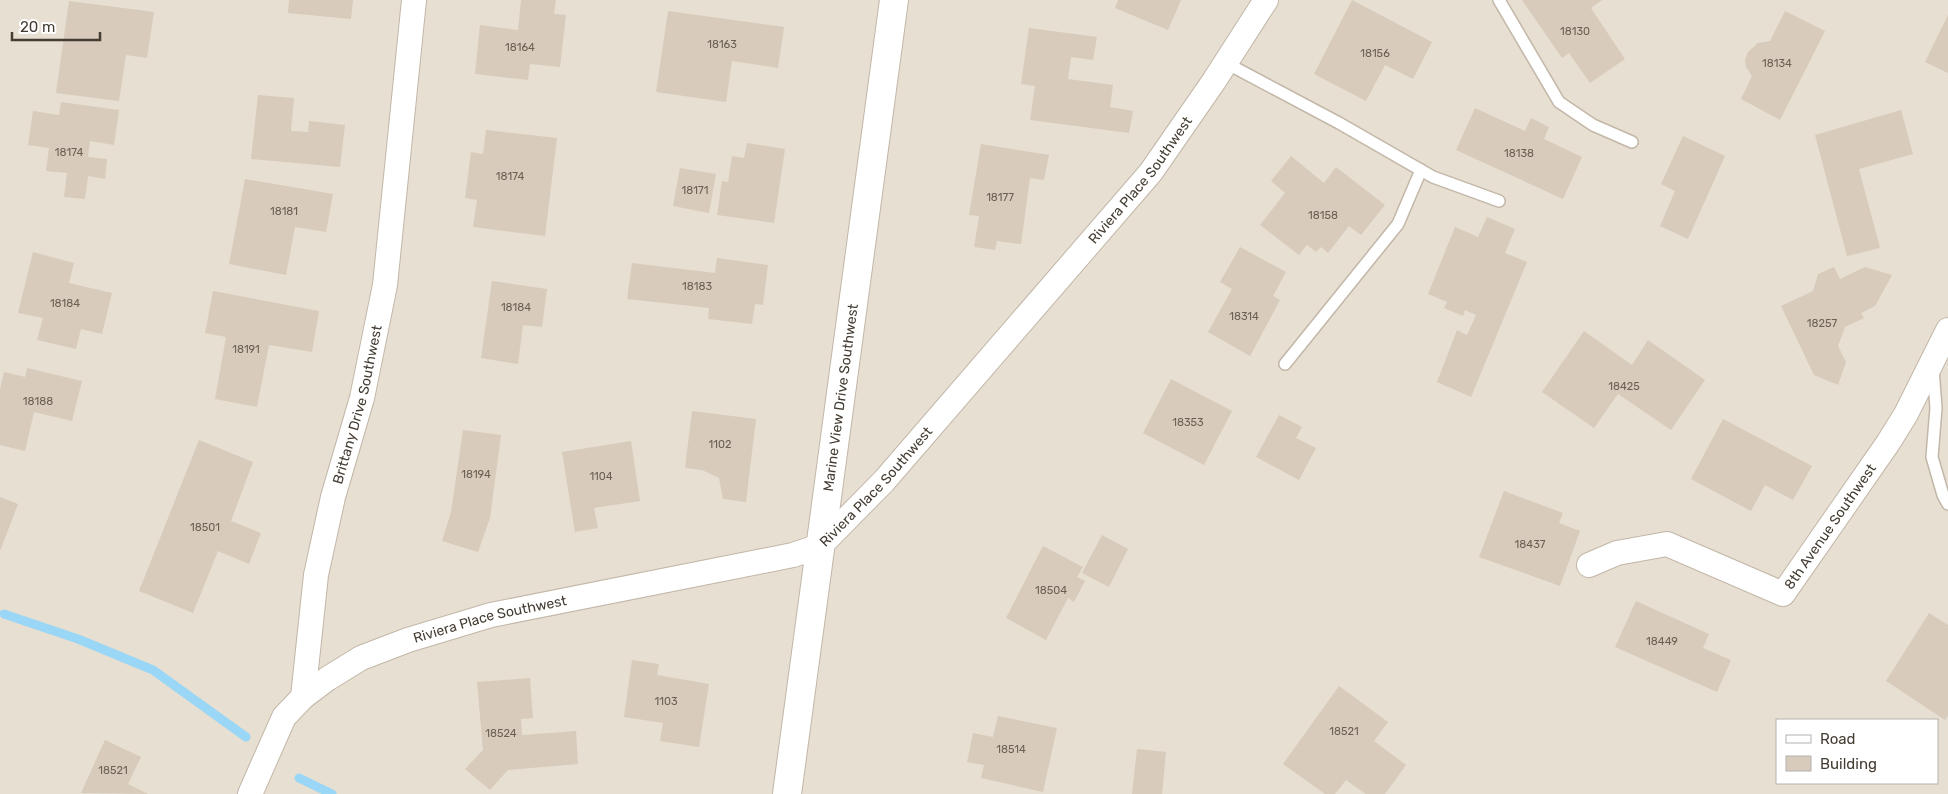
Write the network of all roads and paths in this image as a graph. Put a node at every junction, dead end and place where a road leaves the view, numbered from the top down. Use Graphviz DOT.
graph roads {
  1 [pos="414,0"];
  2 [pos="894,0"];
  3 [pos="1266,0"];
  4 [pos="1499,0"];
  5 [pos="1226,63"];
  6 [pos="1632,142"];
  7 [pos="1421,170"];
  8 [pos="1499,201"];
  9 [pos="1948,330"];
  10 [pos="1932,362"];
  11 [pos="1285,364"];
  12 [pos="1948,504"];
  13 [pos="820,546"];
  14 [pos="1589,565"];
  15 [pos="303,697"];
  16 [pos="250,794"];
  17 [pos="787,794"];
  1 -- 15 [label="street, Brittany Drive Southwest"];
  2 -- 13 [label="street, Marine View Drive Southwest"];
  3 -- 5 [label="street, Riviera Place Southwest"];
  4 -- 6 [label="lane"];
  5 -- 7 [label="lane"];
  5 -- 13 [label="street, Riviera Place Southwest"];
  7 -- 8 [label="lane"];
  7 -- 11 [label="lane"];
  9 -- 10 [label="street, 8th Avenue Southwest"];
  10 -- 12 [label="lane"];
  10 -- 14 [label="street, 8th Avenue Southwest"];
  13 -- 15 [label="street, Riviera Place Southwest"];
  13 -- 17 [label="street, Marine View Drive Southwest"];
  15 -- 16 [label="street"];
}
